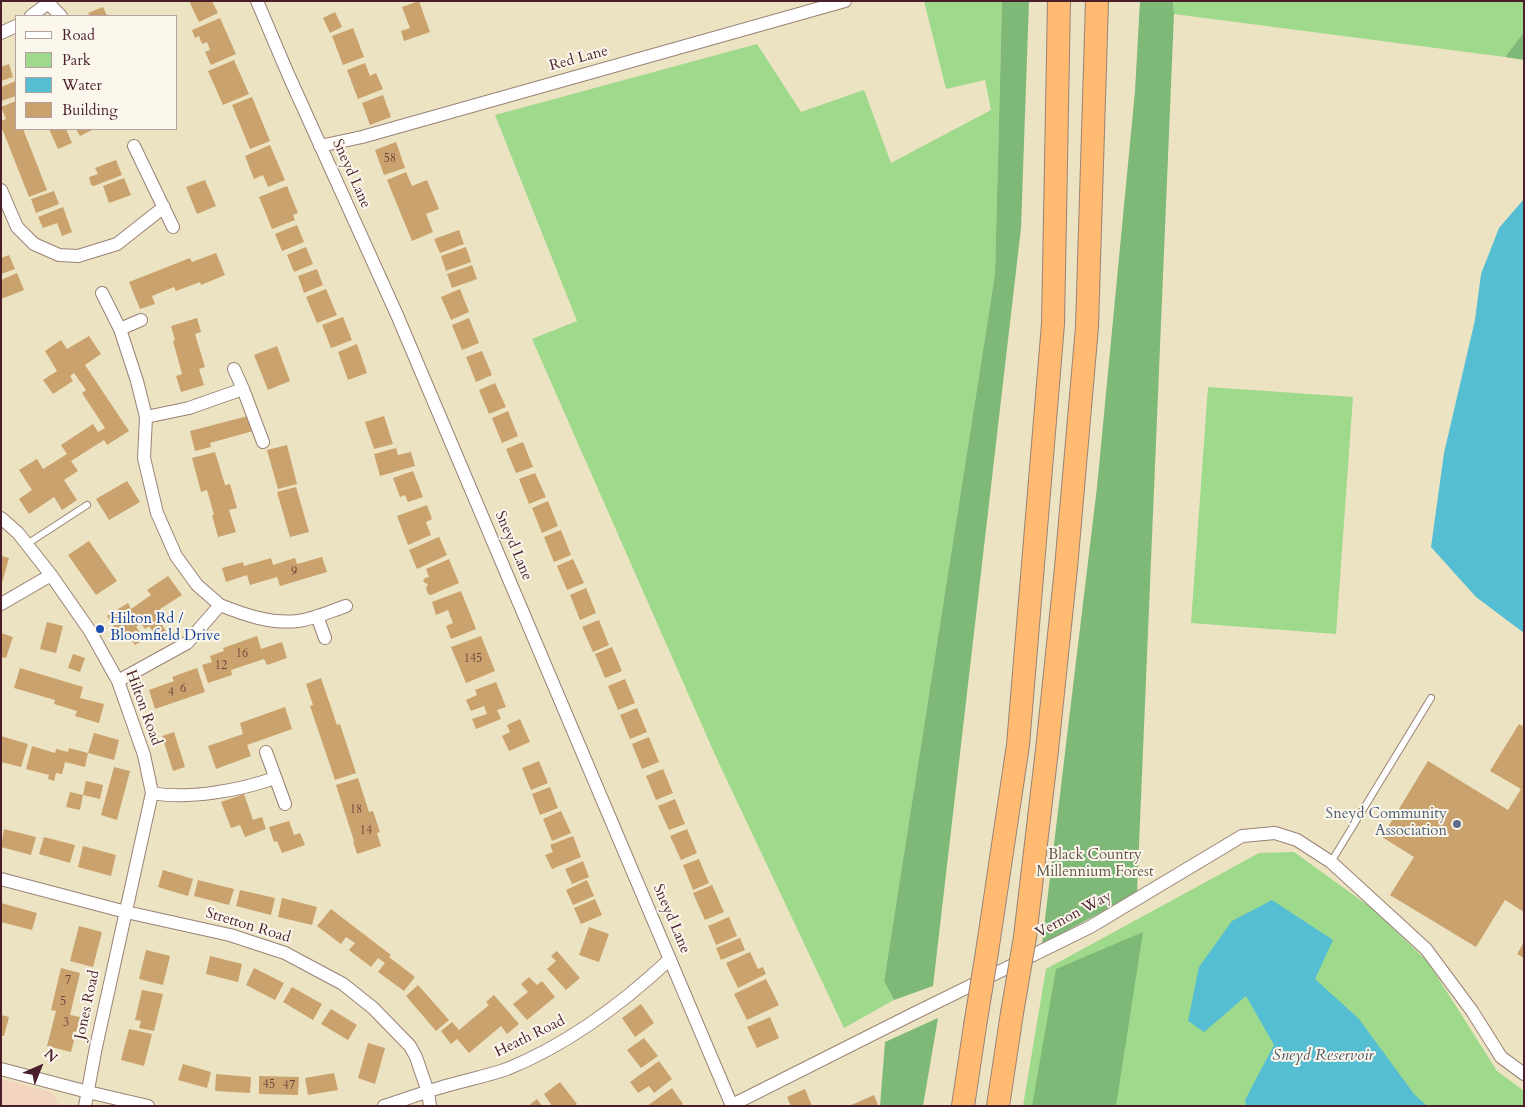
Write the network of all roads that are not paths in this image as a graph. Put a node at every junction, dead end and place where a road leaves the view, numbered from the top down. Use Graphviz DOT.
graph roads {
  1 [pos="257,1"];
  2 [pos="845,1"];
  3 [pos="1059,1"];
  4 [pos="1097,1"];
  5 [pos="50,2"];
  6 [pos="32,15"];
  7 [pos="60,15"];
  8 [pos="15,26"];
  9 [pos="1,33"];
  10 [pos="134,146"];
  11 [pos="320,146"];
  12 [pos="1,190"];
  13 [pos="164,207"];
  14 [pos="173,227"];
  15 [pos="102,293"];
  16 [pos="142,320"];
  17 [pos="120,329"];
  18 [pos="234,369"];
  19 [pos="244,389"];
  20 [pos="146,417"];
  21 [pos="263,442"];
  22 [pos="86,506"];
  23 [pos="1,518"];
  24 [pos="27,544"];
  25 [pos="50,574"];
  26 [pos="1,604"];
  27 [pos="220,605"];
  28 [pos="346,606"];
  29 [pos="317,616"];
  30 [pos="325,638"];
  31 [pos="118,681"];
  32 [pos="1431,698"];
  33 [pos="266,752"];
  34 [pos="275,778"];
  35 [pos="152,794"];
  36 [pos="285,804"];
  37 [pos="1331,862"];
  38 [pos="1,879"];
  39 [pos="126,912"];
  40 [pos="670,959"];
  41 [pos="1,1068"];
  42 [pos="1524,1074"];
  43 [pos="88,1092"];
  44 [pos="428,1092"];
  45 [pos="732,1105"];
  46 [pos="85,1106"];
  47 [pos="148,1106"];
  48 [pos="384,1106"];
  49 [pos="430,1106"];
  50 [pos="963,1106"];
  51 [pos="998,1106"];
  1 -- 11 [label="street, Sneyd Lane"];
  2 -- 11 [label="street, Red Lane"];
  3 -- 50 [label="highway, bridge"];
  4 -- 51 [label="highway, bridge"];
  5 -- 6 [label="street"];
  5 -- 7 [label="street"];
  8 -- 9 [label="street"];
  10 -- 13 [label="street"];
  11 -- 40 [label="street, Sneyd Lane"];
  12 -- 13 [label="street"];
  13 -- 14 [label="street"];
  15 -- 17 [label="street"];
  16 -- 17 [label="street"];
  17 -- 20 [label="street"];
  18 -- 19 [label="street"];
  19 -- 20 [label="street"];
  19 -- 21 [label="street"];
  20 -- 27 [label="street"];
  22 -- 24 [label="lane"];
  23 -- 24 [label="street, Hilton Road"];
  24 -- 25 [label="street, Hilton Road"];
  25 -- 26 [label="street"];
  25 -- 31 [label="street, Hilton Road"];
  27 -- 29 [label="street"];
  27 -- 31 [label="street"];
  28 -- 29 [label="street"];
  29 -- 30 [label="street"];
  31 -- 35 [label="street, Hilton Road"];
  32 -- 37 [label="lane"];
  33 -- 34 [label="street"];
  34 -- 35 [label="street"];
  34 -- 36 [label="street"];
  35 -- 39 [label="street, Hilton Road"];
  37 -- 42 [label="street, Vernon Way"];
  37 -- 45 [label="street, Vernon Way"];
  38 -- 39 [label="street, Stretton Road"];
  39 -- 43 [label="street, Jones Road"];
  39 -- 44 [label="street, Stretton Road"];
  40 -- 44 [label="street, Heath Road"];
  40 -- 45 [label="street, Sneyd Lane"];
  41 -- 43 [label="street"];
  43 -- 46 [label="street, Jones Road"];
  43 -- 47 [label="street"];
  44 -- 48 [label="street, Heath Road"];
  44 -- 49 [label="street, Stretton Road"];
}
